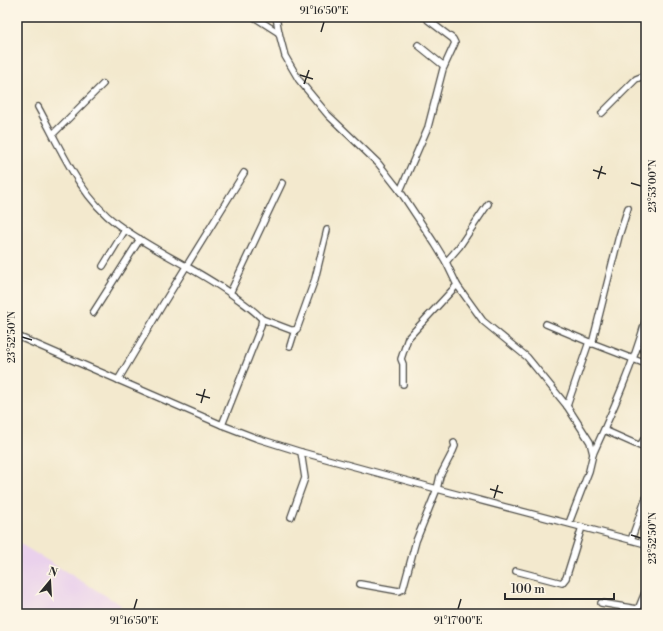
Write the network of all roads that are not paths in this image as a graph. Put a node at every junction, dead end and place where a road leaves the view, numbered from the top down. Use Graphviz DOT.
graph roads {
  1 [pos="254,17"];
  2 [pos="276,17"];
  3 [pos="428,20"];
  4 [pos="279,32"];
  5 [pos="418,45"];
  6 [pos="444,66"];
  7 [pos="646,75"];
  8 [pos="103,84"];
  9 [pos="38,107"];
  10 [pos="602,113"];
  11 [pos="53,134"];
  12 [pos="244,173"];
  13 [pos="282,183"];
  14 [pos="400,191"];
  15 [pos="488,204"];
  16 [pos="628,208"];
  17 [pos="125,230"];
  18 [pos="327,230"];
  19 [pos="140,240"];
  20 [pos="446,262"];
  21 [pos="103,266"];
  22 [pos="186,266"];
  23 [pos="457,285"];
  24 [pos="230,293"];
  25 [pos="93,312"];
  26 [pos="646,318"];
  27 [pos="262,319"];
  28 [pos="546,324"];
  29 [pos="295,330"];
  30 [pos="17,336"];
  31 [pos="590,343"];
  32 [pos="290,346"];
  33 [pos="632,359"];
  34 [pos="646,364"];
  35 [pos="118,380"];
  36 [pos="403,384"];
  37 [pos="567,406"];
  38 [pos="222,425"];
  39 [pos="604,430"];
  40 [pos="646,439"];
  41 [pos="454,443"];
  42 [pos="301,452"];
  43 [pos="593,454"];
  44 [pos="437,489"];
  45 [pos="646,498"];
  46 [pos="291,517"];
  47 [pos="568,523"];
  48 [pos="582,527"];
  49 [pos="631,540"];
  50 [pos="646,544"];
  51 [pos="516,571"];
  52 [pos="360,584"];
  53 [pos="646,590"];
  54 [pos="602,602"];
  1 -- 4 [label="street"];
  2 -- 4 [label="street"];
  3 -- 6 [label="street"];
  4 -- 14 [label="street"];
  5 -- 6 [label="street"];
  6 -- 14 [label="street"];
  7 -- 10 [label="street"];
  8 -- 11 [label="street"];
  9 -- 11 [label="street"];
  11 -- 17 [label="street"];
  12 -- 22 [label="street"];
  13 -- 24 [label="street"];
  14 -- 20 [label="street"];
  15 -- 20 [label="street"];
  16 -- 31 [label="street"];
  17 -- 19 [label="street"];
  17 -- 21 [label="street"];
  18 -- 29 [label="street"];
  19 -- 22 [label="street"];
  19 -- 25 [label="street"];
  20 -- 23 [label="street"];
  22 -- 24 [label="street"];
  22 -- 35 [label="street"];
  23 -- 36 [label="street"];
  23 -- 37 [label="street"];
  24 -- 27 [label="street"];
  26 -- 33 [label="street"];
  27 -- 29 [label="street"];
  27 -- 38 [label="street"];
  28 -- 31 [label="street"];
  29 -- 32 [label="street"];
  30 -- 35 [label="street"];
  31 -- 33 [label="street"];
  31 -- 37 [label="street"];
  33 -- 34 [label="street"];
  33 -- 39 [label="street"];
  35 -- 38 [label="street"];
  37 -- 43 [label="street"];
  38 -- 42 [label="street"];
  39 -- 40 [label="street"];
  39 -- 43 [label="street"];
  41 -- 44 [label="street"];
  42 -- 44 [label="street"];
  42 -- 46 [label="street"];
  43 -- 47 [label="street"];
  44 -- 47 [label="street"];
  44 -- 52 [label="street"];
  45 -- 49 [label="street"];
  47 -- 48 [label="street"];
  48 -- 49 [label="street"];
  48 -- 51 [label="street"];
  49 -- 50 [label="street"];
  53 -- 54 [label="street"];
}
